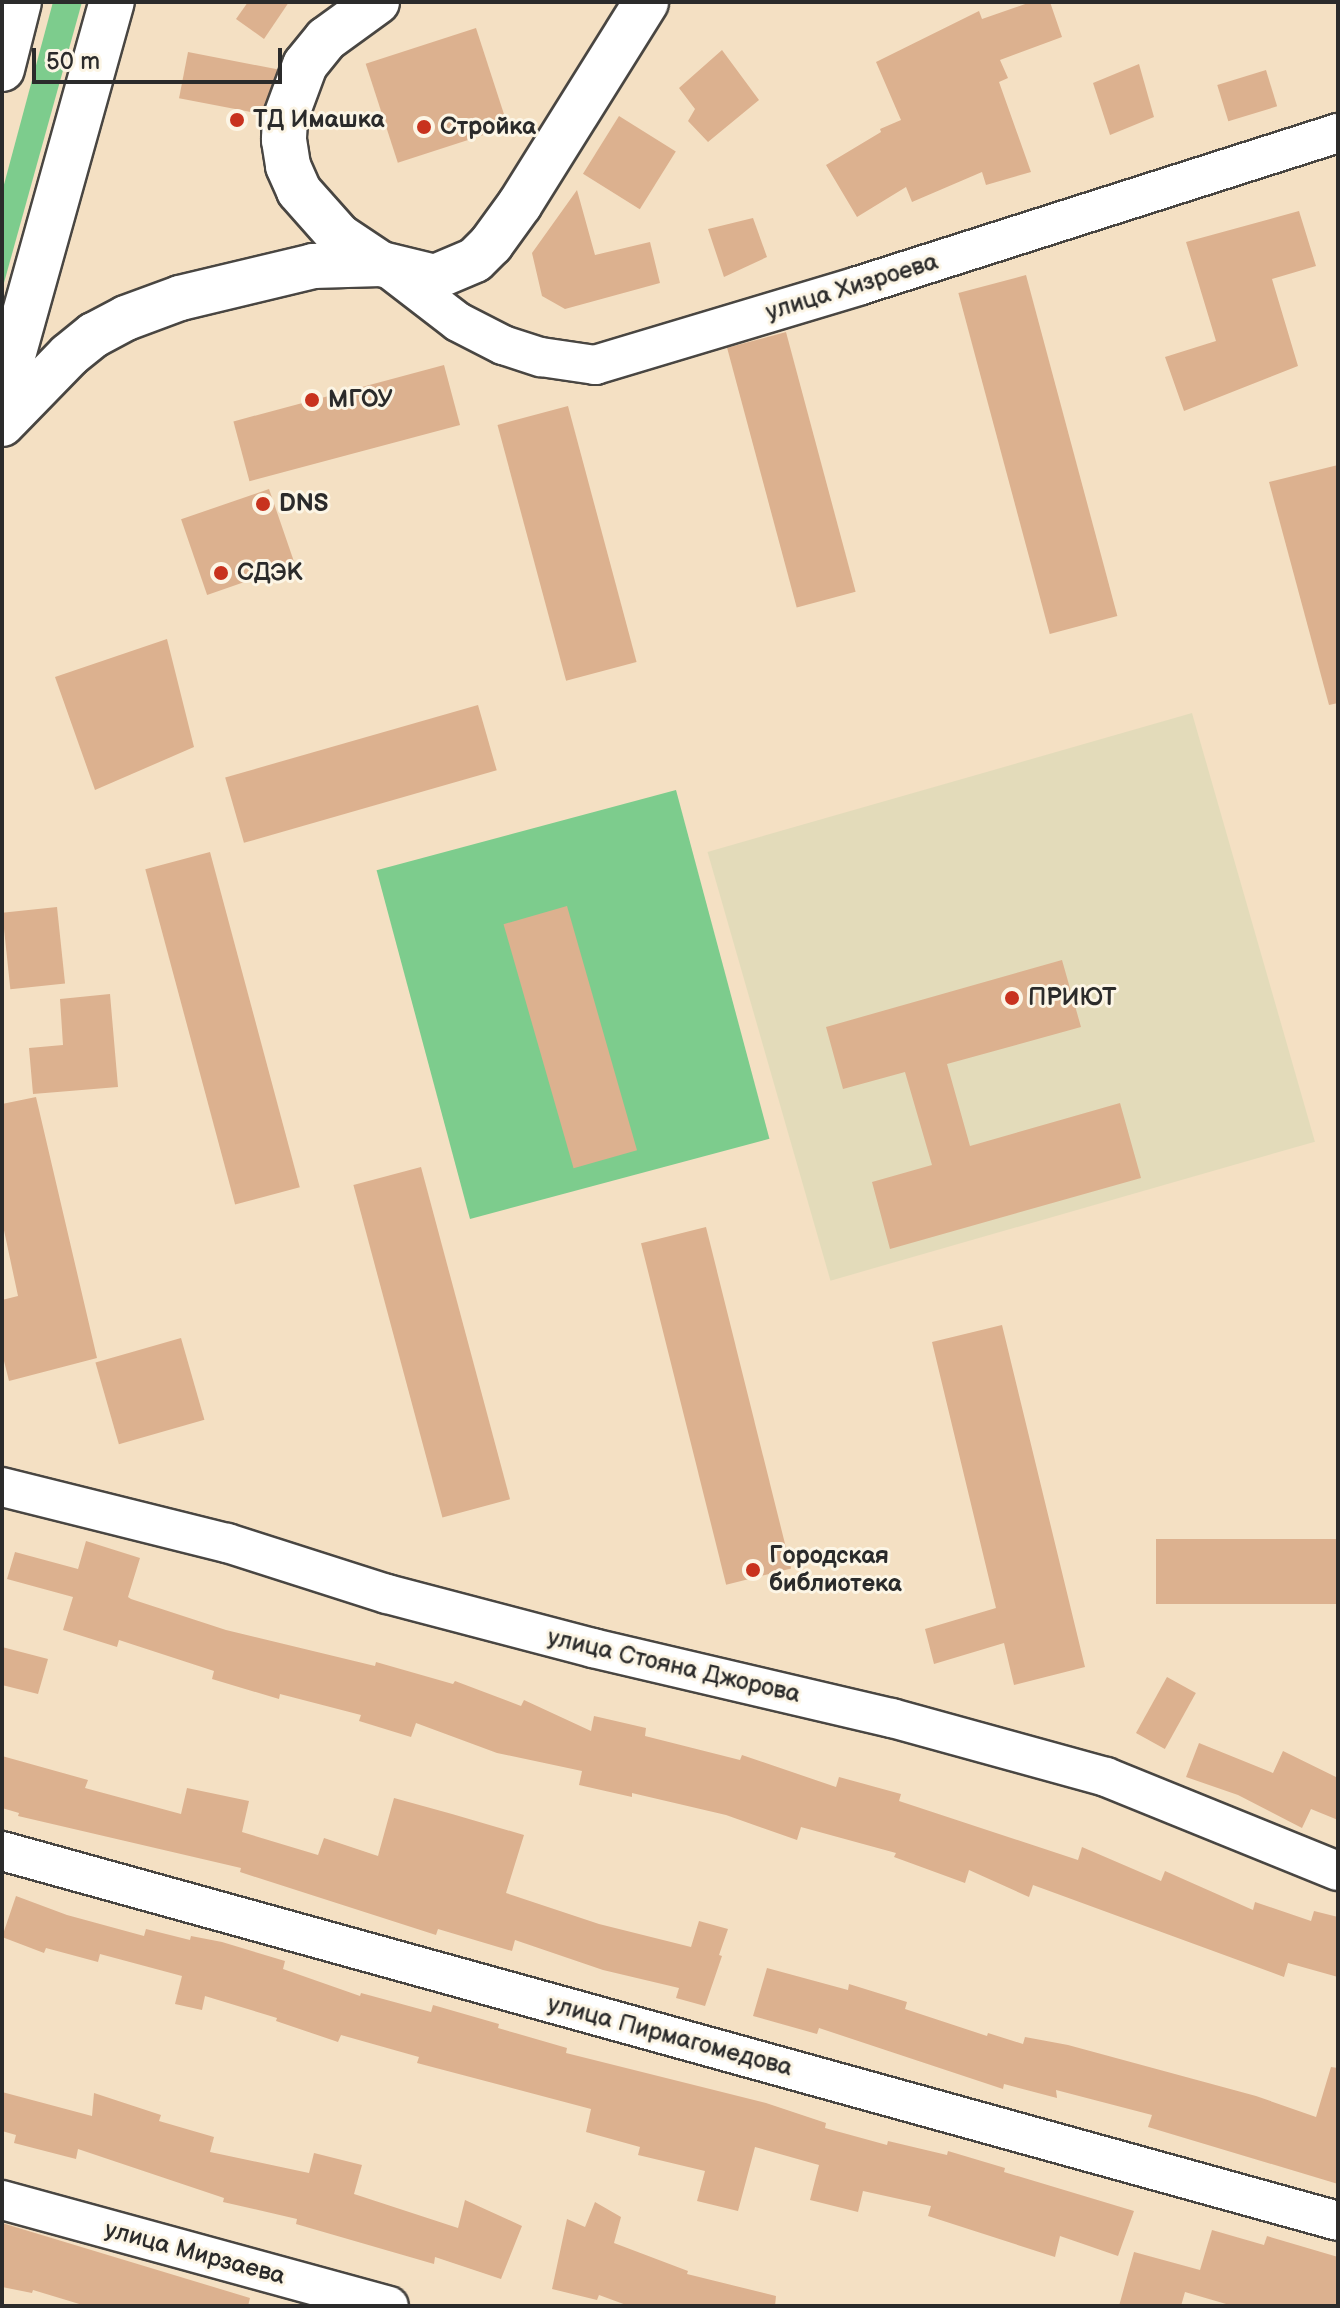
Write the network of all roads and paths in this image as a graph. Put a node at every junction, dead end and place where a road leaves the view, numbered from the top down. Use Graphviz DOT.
graph roads {
  1 [pos="19,2"];
  2 [pos="112,2"];
  3 [pos="377,2"];
  4 [pos="646,2"];
  5 [pos="2,69"];
  6 [pos="1338,133"];
  7 [pos="381,264"];
  8 [pos="2,395"];
  9 [pos="2,424"];
  10 [pos="2,1487"];
  11 [pos="2,1851"];
  12 [pos="1338,1871"];
  13 [pos="2,2200"];
  14 [pos="1338,2221"];
  15 [pos="389,2306"];
  1 -- 5 [label="main road"];
  2 -- 8 [label="main road"];
  3 -- 7 [label="main road"];
  4 -- 7 [label="main road"];
  6 -- 7 [label="street, улица Хизроева"];
  7 -- 9 [label="main road"];
  10 -- 12 [label="street, улица Стояна Джорова"];
  11 -- 14 [label="street, улица Пирмагомедова"];
  13 -- 15 [label="street, улица Мирзаева"];
}
